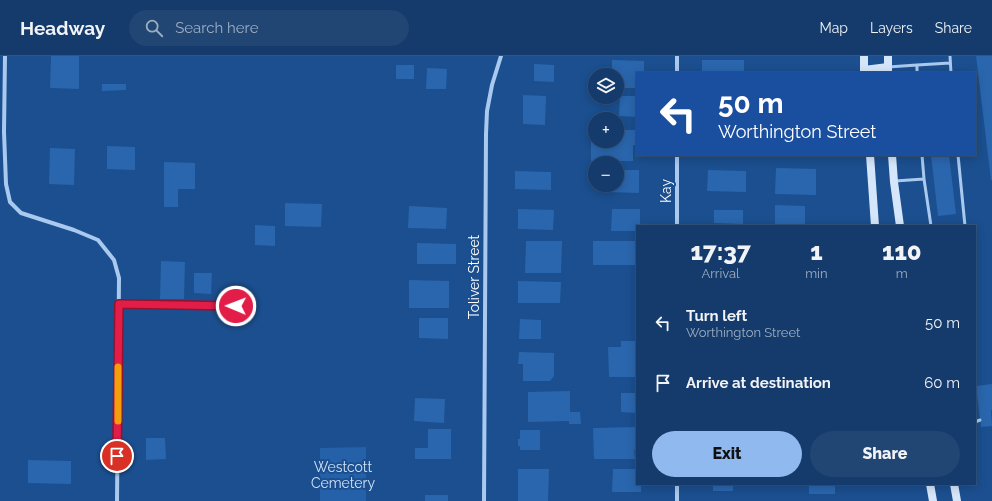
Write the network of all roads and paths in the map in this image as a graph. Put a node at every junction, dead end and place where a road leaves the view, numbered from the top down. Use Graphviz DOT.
graph roads {
  1 [pos="5,56"];
  2 [pos="501,56"];
  3 [pos="676,56"];
  4 [pos="864,56"];
  5 [pos="888,56"];
  6 [pos="950,56"];
  7 [pos="950,63"];
  8 [pos="917,66"];
  9 [pos="888,70"];
  10 [pos="864,71"];
  11 [pos="676,72"];
  12 [pos="917,72"];
  13 [pos="951,72"];
  14 [pos="2,132"];
  15 [pos="676,156"];
  16 [pos="870,156"];
  17 [pos="892,156"];
  18 [pos="922,156"];
  19 [pos="958,156"];
  20 [pos="924,179"];
  21 [pos="894,182"];
  22 [pos="677,225"];
  23 [pos="876,225"];
  24 [pos="900,225"];
  25 [pos="931,225"];
  26 [pos="965,225"];
  27 [pos="119,304"];
  28 [pos="236,306"];
  29 [pos="980,420"];
  30 [pos="976,422"];
  31 [pos="677,485"];
  32 [pos="930,485"];
  33 [pos="954,485"];
  34 [pos="117,501"];
  35 [pos="484,501"];
  36 [pos="677,501"];
  37 [pos="933,501"];
  38 [pos="957,501"];
  1 -- 14 [label="street"];
  2 -- 35 [label="street, Toliver Street"];
  3 -- 11 [label="street"];
  4 -- 10 [label="main road"];
  5 -- 9 [label="main road"];
  6 -- 7 [label="lane"];
  7 -- 8 [label="lane"];
  7 -- 13 [label="lane"];
  8 -- 9 [label="lane"];
  8 -- 12 [label="lane"];
  9 -- 10 [label="main road"];
  14 -- 27 [label="street"];
  15 -- 22 [label="street, Kay"];
  16 -- 23 [label="main road"];
  17 -- 21 [label="main road"];
  18 -- 20 [label="lane"];
  19 -- 26 [label="lane"];
  20 -- 21 [label="lane"];
  20 -- 25 [label="lane"];
  21 -- 24 [label="main road"];
  27 -- 28 [label="street"];
  27 -- 34 [label="street"];
  29 -- 30 [label="lane"];
  31 -- 36 [label="street"];
  32 -- 37 [label="main road"];
  33 -- 38 [label="main road"];
}
